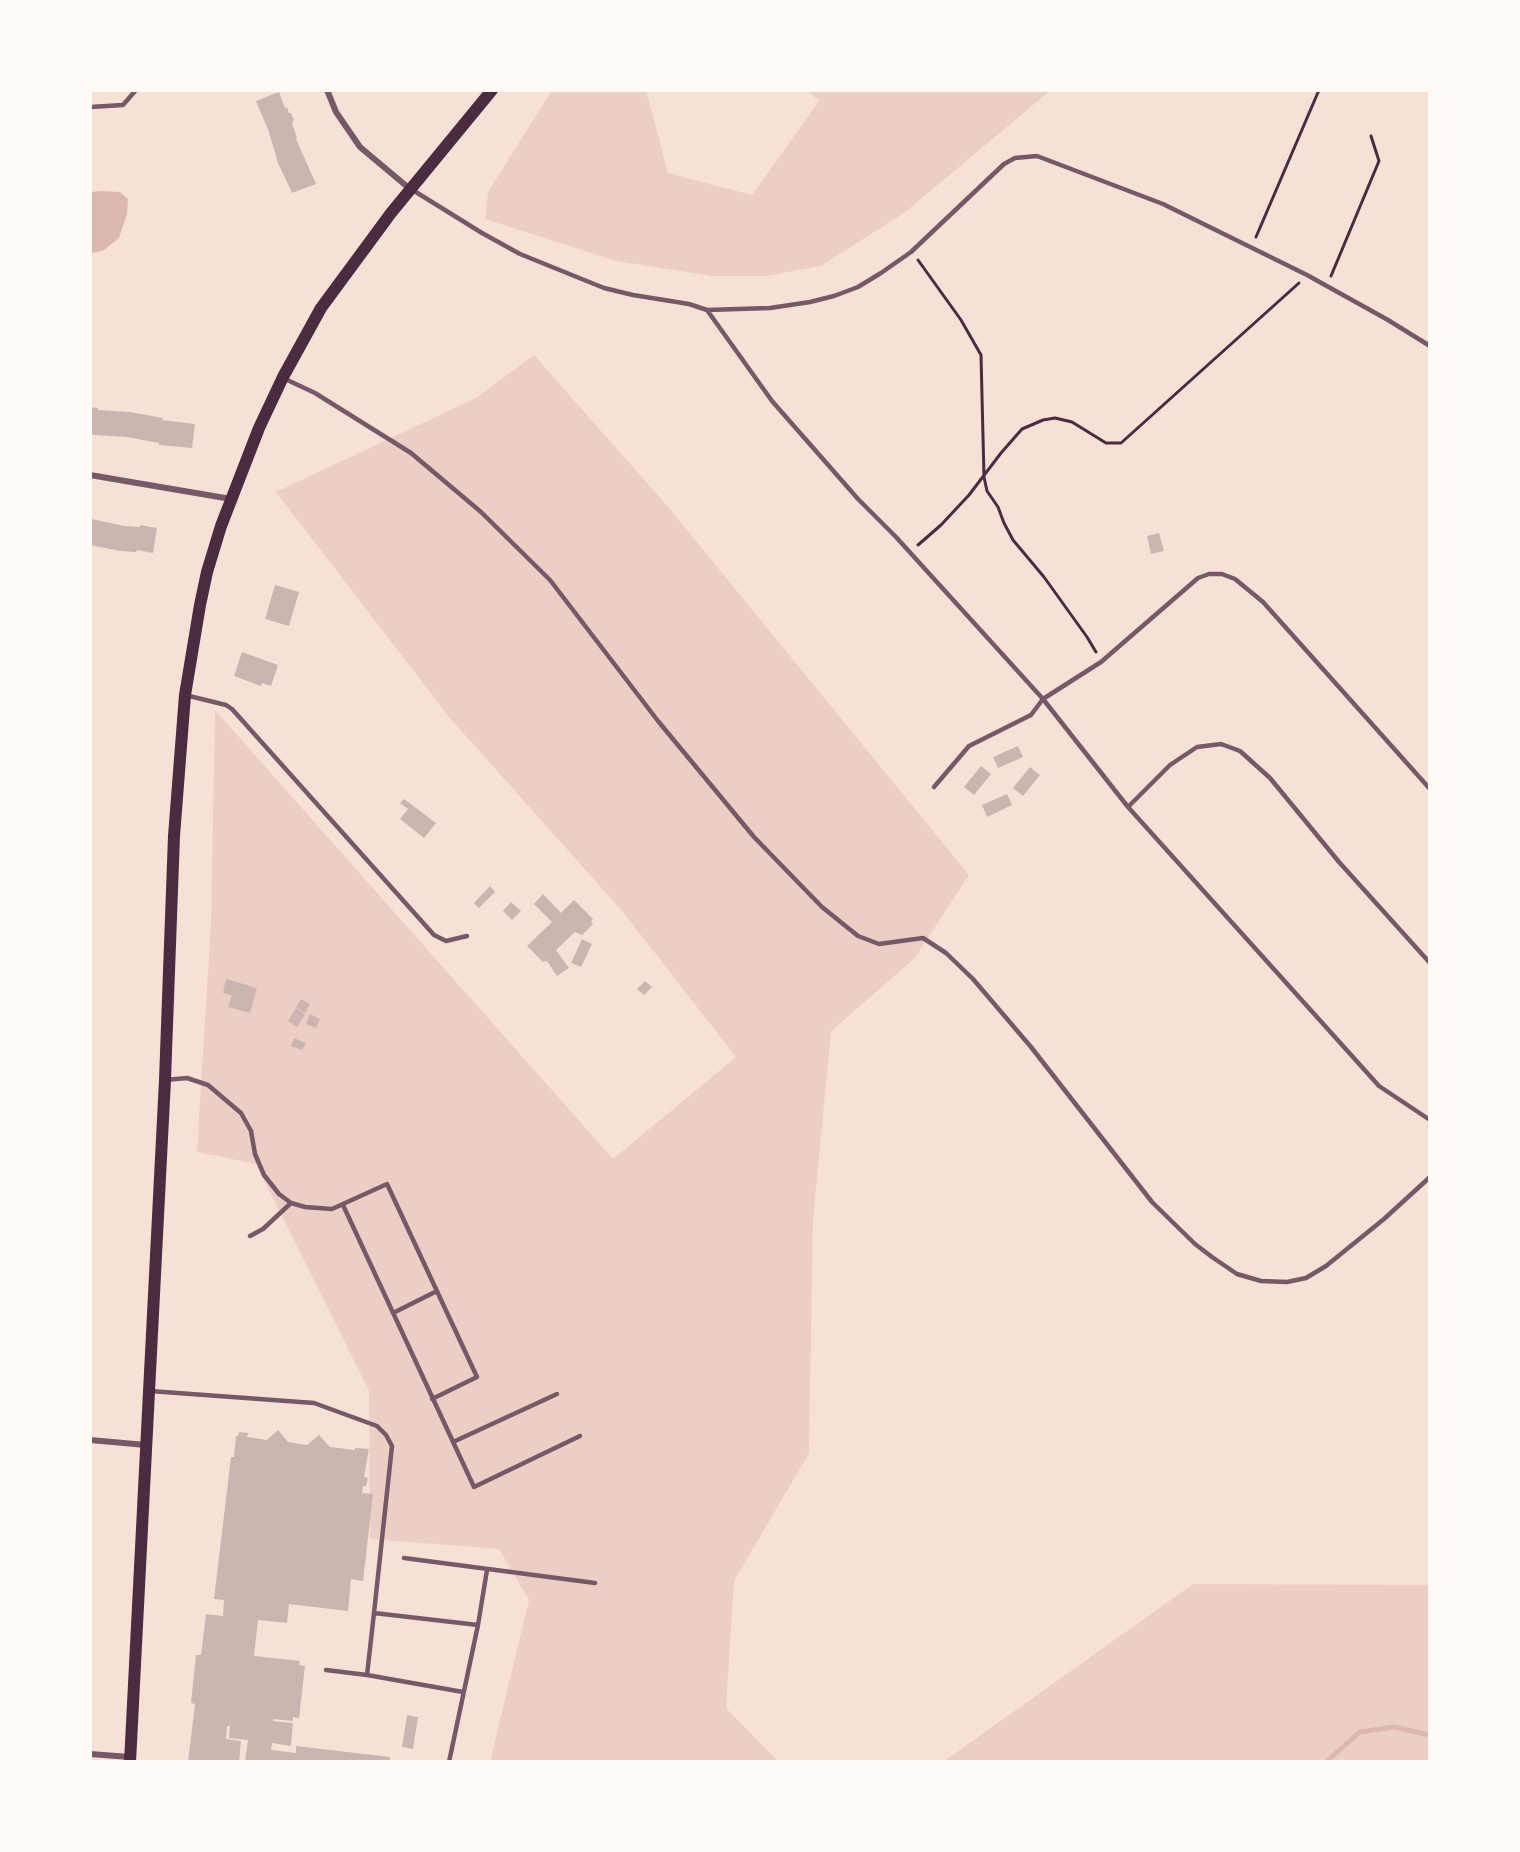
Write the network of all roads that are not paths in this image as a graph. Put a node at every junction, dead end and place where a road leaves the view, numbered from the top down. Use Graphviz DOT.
graph roads {
  1 [pos="136,90"];
  2 [pos="327,90"];
  3 [pos="492,90"];
  4 [pos="90,107"];
  5 [pos="411,189"];
  6 [pos="707,310"];
  7 [pos="1430,346"];
  8 [pos="283,377"];
  9 [pos="90,474"];
  10 [pos="231,499"];
  11 [pos="185,694"];
  12 [pos="1043,699"];
  13 [pos="934,787"];
  14 [pos="1430,789"];
  15 [pos="1128,807"];
  16 [pos="467,936"];
  17 [pos="1430,963"];
  18 [pos="165,1080"];
  19 [pos="1430,1120"];
  20 [pos="1430,1177"];
  21 [pos="291,1203"];
  22 [pos="343,1205"];
  23 [pos="250,1236"];
  24 [pos="437,1291"];
  25 [pos="393,1313"];
  26 [pos="150,1391"];
  27 [pos="557,1394"];
  28 [pos="432,1399"];
  29 [pos="580,1436"];
  30 [pos="90,1440"];
  31 [pos="453,1442"];
  32 [pos="146,1445"];
  33 [pos="404,1558"];
  34 [pos="487,1570"];
  35 [pos="595,1583"];
  36 [pos="374,1613"];
  37 [pos="478,1625"];
  38 [pos="326,1670"];
  39 [pos="367,1675"];
  40 [pos="463,1692"];
  41 [pos="90,1754"];
  42 [pos="130,1759"];
  43 [pos="449,1762"];
  1 -- 4 [label="lane"];
  2 -- 5 [label="street"];
  3 -- 5 [label="main road"];
  5 -- 6 [label="lane"];
  5 -- 8 [label="main road"];
  6 -- 7 [label="lane"];
  6 -- 12 [label="lane"];
  8 -- 10 [label="main road"];
  8 -- 20 [label="lane"];
  9 -- 10 [label="street"];
  10 -- 11 [label="main road"];
  11 -- 16 [label="lane"];
  11 -- 18 [label="main road"];
  12 -- 13 [label="lane"];
  12 -- 14 [label="lane"];
  12 -- 15 [label="lane"];
  15 -- 17 [label="lane"];
  15 -- 19 [label="lane"];
  18 -- 21 [label="lane"];
  18 -- 26 [label="main road"];
  21 -- 22 [label="lane"];
  21 -- 23 [label="lane"];
  22 -- 24 [label="lane"];
  22 -- 25 [label="lane"];
  24 -- 25 [label="lane"];
  24 -- 28 [label="lane"];
  25 -- 28 [label="lane"];
  26 -- 32 [label="main road"];
  26 -- 36 [label="lane"];
  27 -- 31 [label="lane"];
  28 -- 31 [label="lane"];
  29 -- 31 [label="lane"];
  30 -- 32 [label="street"];
  32 -- 42 [label="main road"];
  33 -- 34 [label="lane"];
  34 -- 35 [label="lane"];
  34 -- 37 [label="lane"];
  36 -- 37 [label="lane"];
  36 -- 39 [label="lane"];
  37 -- 40 [label="lane"];
  38 -- 39 [label="lane"];
  39 -- 40 [label="lane"];
  40 -- 43 [label="lane"];
  41 -- 42 [label="street"];
}
